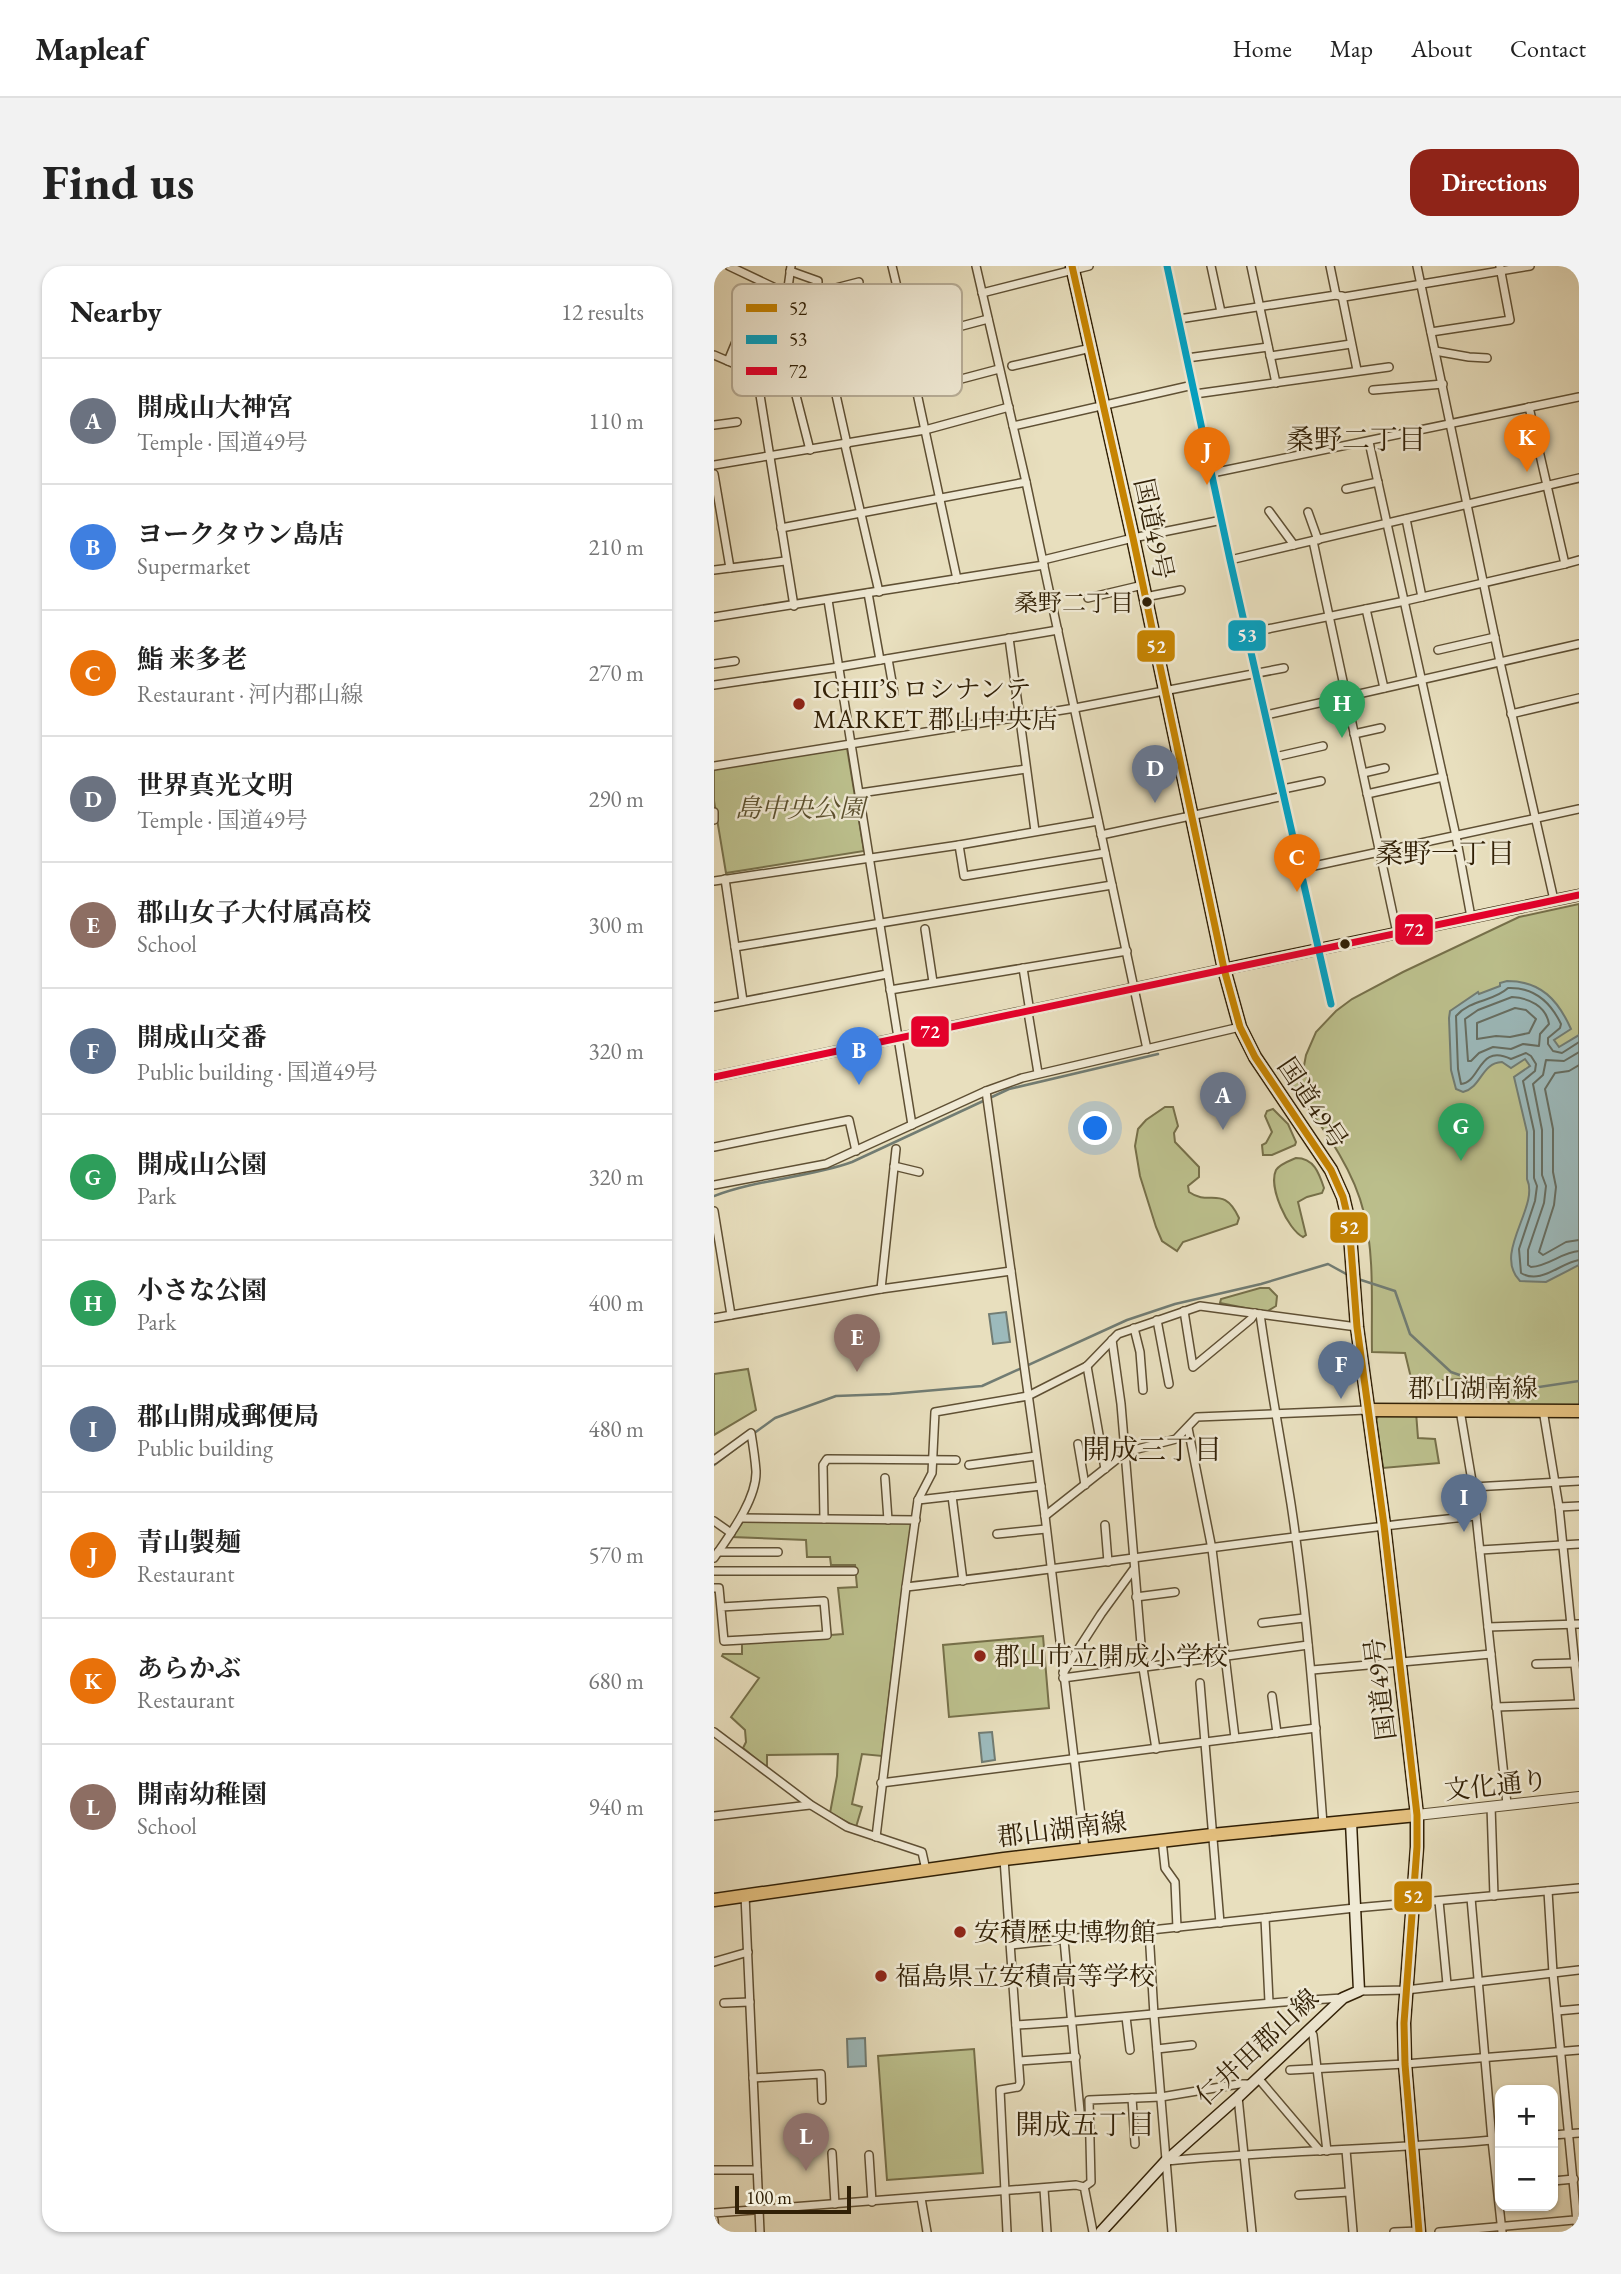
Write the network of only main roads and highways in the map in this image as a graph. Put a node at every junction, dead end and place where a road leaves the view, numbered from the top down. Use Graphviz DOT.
graph roads {
  1 [pos="1072,268"];
  2 [pos="1579,895"];
  3 [pos="1224,969"];
  4 [pos="1367,1410"];
  5 [pos="1579,1411"];
  6 [pos="1417,1815"];
  7 [pos="1351,1822"];
  8 [pos="714,1900"];
  9 [pos="1101,2232"];
  10 [pos="1419,2232"];
  1 -- 3 [label="main road, 国道49号"];
  2 -- 3 [label="main road"];
  3 -- 4 [label="main road, 国道49号"];
  4 -- 5 [label="main road, 郡山湖南線"];
  4 -- 6 [label="main road, 国道49号"];
  6 -- 7 [label="main road, 郡山湖南線"];
  6 -- 10 [label="main road, 国道49号"];
  7 -- 8 [label="main road, 郡山湖南線"];
  7 -- 9 [label="main road, 仁井田郡山線"];
}
